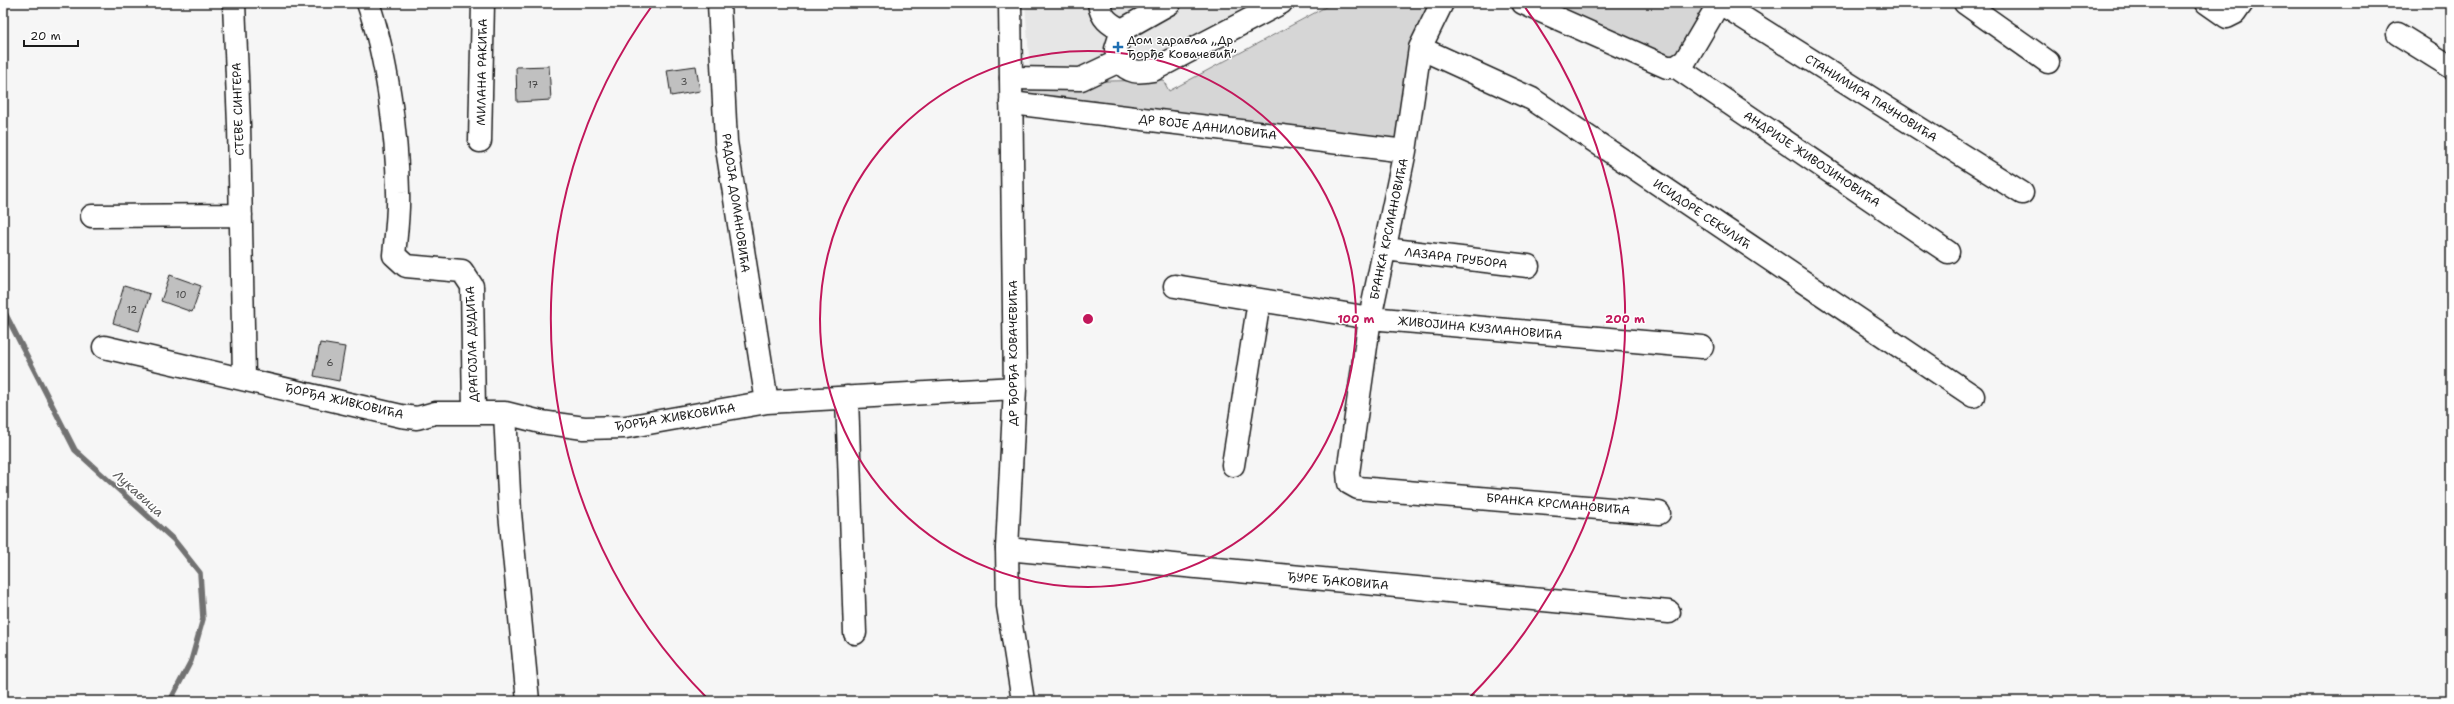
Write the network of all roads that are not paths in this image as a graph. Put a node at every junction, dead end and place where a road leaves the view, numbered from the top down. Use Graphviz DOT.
graph roads {
  1 [pos="234,3"];
  2 [pos="368,3"];
  3 [pos="483,3"];
  4 [pos="719,3"];
  5 [pos="1010,3"];
  6 [pos="1099,3"];
  7 [pos="1170,3"];
  8 [pos="1281,3"];
  9 [pos="1442,3"];
  10 [pos="1523,3"];
  11 [pos="1719,3"];
  12 [pos="1965,3"];
  13 [pos="2207,3"];
  14 [pos="2242,3"];
  15 [pos="1122,30"];
  16 [pos="2398,34"];
  17 [pos="1420,48"];
  18 [pos="1119,61"];
  19 [pos="2048,62"];
  20 [pos="1676,67"];
  21 [pos="2451,67"];
  22 [pos="1011,78"];
  23 [pos="1011,104"];
  24 [pos="480,141"];
  25 [pos="1404,151"];
  26 [pos="2022,193"];
  27 [pos="241,215"];
  28 [pos="92,216"];
  29 [pos="1384,249"];
  30 [pos="1948,252"];
  31 [pos="1528,266"];
  32 [pos="1175,286"];
  33 [pos="1259,301"];
  34 [pos="1370,318"];
  35 [pos="1702,347"];
  36 [pos="104,348"];
  37 [pos="244,378"];
  38 [pos="1015,388"];
  39 [pos="1973,396"];
  40 [pos="847,397"];
  41 [pos="767,402"];
  42 [pos="474,411"];
  43 [pos="505,413"];
  44 [pos="1233,465"];
  45 [pos="1658,513"];
  46 [pos="1008,549"];
  47 [pos="1669,612"];
  48 [pos="855,633"];
  49 [pos="528,701"];
  50 [pos="1023,701"];
  1 -- 27 [label="street, СТЕВЕ СИНГЕРА"];
  2 -- 42 [label="street, ДРАГОЈЛА ДУДИЋА"];
  3 -- 24 [label="street, МИЛАНА РАКИЋА"];
  4 -- 41 [label="street, РАДОЈА ДОМАНОВИЋА"];
  5 -- 22 [label="street, ДР ЂОРЂА КОВАЧЕВИЋА"];
  6 -- 15 [label="street"];
  7 -- 15 [label="street"];
  8 -- 18 [label="street"];
  9 -- 17 [label="street, БРАНКА КРСМАНОВИЋА"];
  10 -- 20 [label="street"];
  11 -- 20 [label="street"];
  11 -- 26 [label="street, СТАНИМИРА ПАУНОВИЋА"];
  12 -- 19 [label="street"];
  13 -- 14 [label="street"];
  15 -- 18 [label="street"];
  16 -- 21 [label="street"];
  17 -- 25 [label="street, БРАНКА КРСМАНОВИЋА"];
  17 -- 39 [label="street, ИСИДОРЕ СЕКУЛИЋ"];
  18 -- 22 [label="street"];
  20 -- 30 [label="street, АНДРИЈЕ ЖИВОЈИНОВИЋА"];
  22 -- 23 [label="street, ДР ЂОРЂА КОВАЧЕВИЋА"];
  23 -- 25 [label="street, ДР ВОЈЕ ДАНИЛОВИЋА"];
  23 -- 38 [label="street, ДР ЂОРЂА КОВАЧЕВИЋА"];
  25 -- 29 [label="street, БРАНКА КРСМАНОВИЋА"];
  27 -- 28 [label="street"];
  27 -- 37 [label="street, СТЕВЕ СИНГЕРА"];
  29 -- 31 [label="street, ЛАЗАРА ГРУБОРА"];
  29 -- 34 [label="street, БРАНКА КРСМАНОВИЋА"];
  32 -- 33 [label="street, ЖИВОЈИНА КУЗМАНОВИЋА"];
  33 -- 34 [label="street, ЖИВОЈИНА КУЗМАНОВИЋА"];
  33 -- 44 [label="street"];
  34 -- 35 [label="street, ЖИВОЈИНА КУЗМАНОВИЋА"];
  34 -- 45 [label="street, БРАНКА КРСМАНОВИЋА"];
  36 -- 37 [label="street, ЂОРЂА ЖИВКОВИЋА"];
  37 -- 42 [label="street, ЂОРЂА ЖИВКОВИЋА"];
  38 -- 40 [label="street, ЂОРЂА ЖИВКОВИЋА"];
  38 -- 46 [label="street, ДР ЂОРЂА КОВАЧЕВИЋА"];
  40 -- 41 [label="street, ЂОРЂА ЖИВКОВИЋА"];
  40 -- 48 [label="street"];
  41 -- 43 [label="street, ЂОРЂА ЖИВКОВИЋА"];
  42 -- 43 [label="street, ЂОРЂА ЖИВКОВИЋА"];
  43 -- 49 [label="street"];
  46 -- 47 [label="street, ЂУРЕ ЂАКОВИЋА"];
  46 -- 50 [label="street, ДР ЂОРЂА КОВАЧЕВИЋА"];
}
